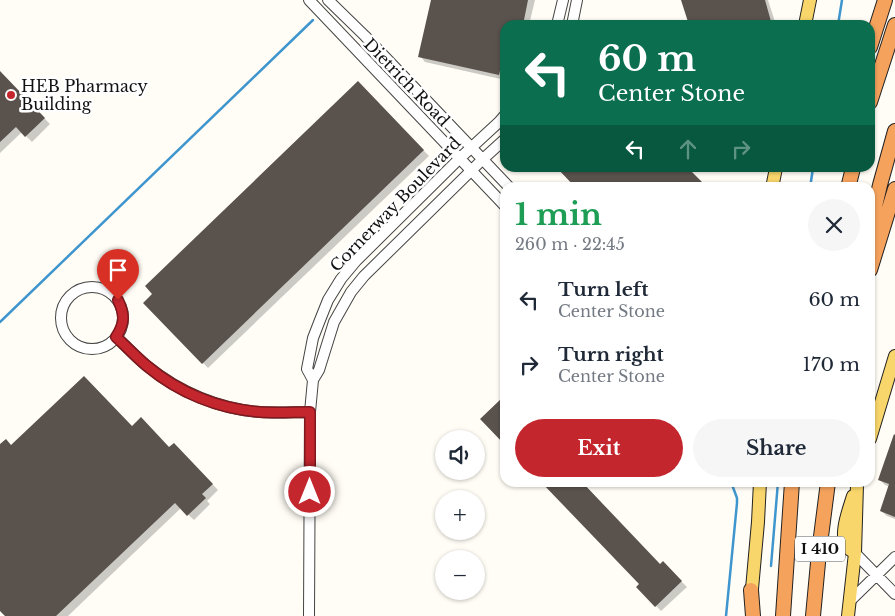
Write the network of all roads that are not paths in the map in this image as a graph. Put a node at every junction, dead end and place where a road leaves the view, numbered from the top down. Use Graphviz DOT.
graph roads {
  1 [pos="309,0"];
  2 [pos="328,0"];
  3 [pos="563,0"];
  4 [pos="577,0"];
  5 [pos="810,0"];
  6 [pos="874,0"];
  7 [pos="885,0"];
  8 [pos="558,20"];
  9 [pos="573,20"];
  10 [pos="806,20"];
  11 [pos="871,20"];
  12 [pos="895,25"];
  13 [pos="875,31"];
  14 [pos="875,87"];
  15 [pos="500,121"];
  16 [pos="895,131"];
  17 [pos="500,144"];
  18 [pos="472,147"];
  19 [pos="460,158"];
  20 [pos="483,159"];
  21 [pos="472,171"];
  22 [pos="504,182"];
  23 [pos="895,189"];
  24 [pos="500,201"];
  25 [pos="875,206"];
  26 [pos="875,254"];
  27 [pos="116,337"];
  28 [pos="895,356"];
  29 [pos="312,380"];
  30 [pos="310,412"];
  31 [pos="875,422"];
  32 [pos="760,487"];
  33 [pos="792,487"];
  34 [pos="827,487"];
  35 [pos="857,487"];
  36 [pos="855,553"];
  37 [pos="895,556"];
  38 [pos="876,575"];
  39 [pos="751,590"];
  40 [pos="895,594"];
  41 [pos="849,602"];
  42 [pos="309,616"];
  43 [pos="751,616"];
  44 [pos="783,616"];
  45 [pos="813,616"];
  46 [pos="848,616"];
  1 -- 19 [label="street, Dietrich Road"];
  2 -- 18 [label="street, Dietrich Road"];
  3 -- 8 [label="street"];
  4 -- 9 [label="street"];
  5 -- 10 [label="main road"];
  6 -- 11 [label="highway"];
  7 -- 13 [label="highway"];
  12 -- 14 [label="highway"];
  15 -- 18 [label="street, Cornerway Boulevard"];
  16 -- 25 [label="highway"];
  17 -- 20 [label="street, Cornerway Boulevard"];
  18 -- 19 [label="street, Cornerway Boulevard"];
  18 -- 20 [label="street, Dietrich Road"];
  19 -- 21 [label="street, Dietrich Road"];
  19 -- 29 [label="street, Cornerway Boulevard"];
  20 -- 21 [label="street, Cornerway Boulevard"];
  20 -- 22 [label="street, Dietrich Road"];
  21 -- 24 [label="street, Dietrich Road"];
  21 -- 29 [label="street, Cornerway Boulevard"];
  23 -- 26 [label="highway"];
  27 -- 27 [label="street"];
  27 -- 30 [label="street"];
  28 -- 31 [label="main road"];
  29 -- 30 [label="street, Cornerway Boulevard"];
  30 -- 42 [label="street, Cornerway Boulevard"];
  32 -- 39 [label="main road"];
  33 -- 44 [label="highway, I 410"];
  34 -- 45 [label="highway, I 410"];
  35 -- 36 [label="main road"];
  36 -- 38 [label="street"];
  36 -- 41 [label="main road"];
  37 -- 38 [label="street"];
  38 -- 40 [label="street"];
  38 -- 41 [label="street"];
  39 -- 43 [label="highway"];
  41 -- 46 [label="main road"];
}
